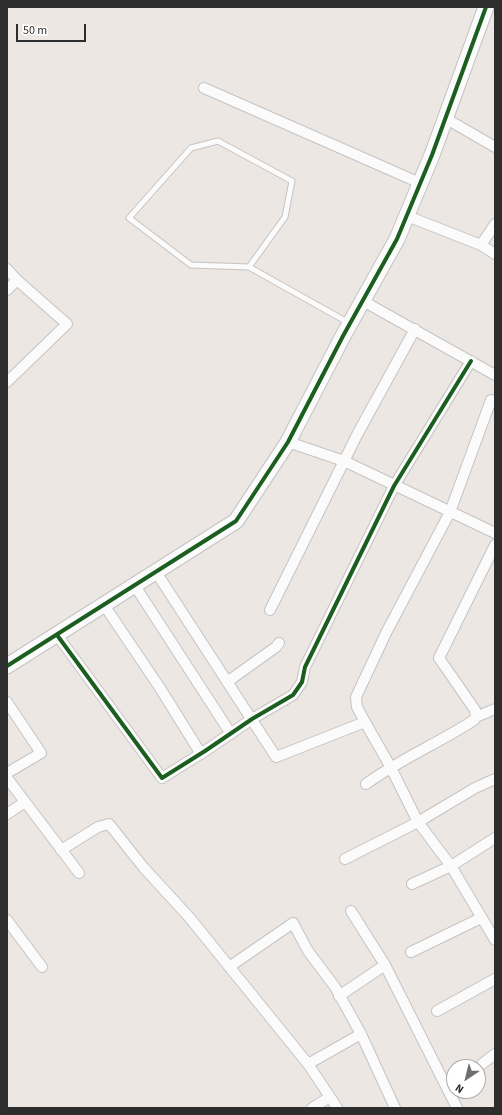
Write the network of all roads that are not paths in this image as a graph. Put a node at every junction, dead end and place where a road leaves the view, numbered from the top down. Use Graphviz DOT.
graph roads {
  1 [pos="486,7"];
  2 [pos="495,14"];
  3 [pos="204,88"];
  4 [pos="445,118"];
  5 [pos="495,147"];
  6 [pos="420,183"];
  7 [pos="407,216"];
  8 [pos="495,224"];
  9 [pos="481,245"];
  10 [pos="495,254"];
  11 [pos="7,268"];
  12 [pos="249,268"];
  13 [pos="17,280"];
  14 [pos="7,290"];
  15 [pos="363,300"];
  16 [pos="350,324"];
  17 [pos="415,329"];
  18 [pos="471,361"];
  19 [pos="495,375"];
  20 [pos="7,382"];
  21 [pos="491,400"];
  22 [pos="288,442"];
  23 [pos="344,461"];
  24 [pos="394,486"];
  25 [pos="450,512"];
  26 [pos="495,533"];
  27 [pos="495,545"];
  28 [pos="156,572"];
  29 [pos="135,586"];
  30 [pos="104,605"];
  31 [pos="270,610"];
  32 [pos="57,635"];
  33 [pos="279,643"];
  34 [pos="7,666"];
  35 [pos="227,682"];
  36 [pos="7,702"];
  37 [pos="495,709"];
  38 [pos="476,717"];
  39 [pos="252,719"];
  40 [pos="365,722"];
  41 [pos="231,734"];
  42 [pos="201,754"];
  43 [pos="390,766"];
  44 [pos="7,773"];
  45 [pos="7,778"];
  46 [pos="495,779"];
  47 [pos="366,784"];
  48 [pos="24,802"];
  49 [pos="7,814"];
  50 [pos="418,822"];
  51 [pos="495,838"];
  52 [pos="61,850"];
  53 [pos="345,859"];
  54 [pos="451,866"];
  55 [pos="79,873"];
  56 [pos="412,884"];
  57 [pos="351,911"];
  58 [pos="481,918"];
  59 [pos="7,920"];
  60 [pos="495,940"];
  61 [pos="412,952"];
  62 [pos="385,965"];
  63 [pos="42,967"];
  64 [pos="229,967"];
  65 [pos="495,979"];
  66 [pos="339,996"];
  67 [pos="437,1011"];
  68 [pos="361,1034"];
  69 [pos="495,1054"];
  70 [pos="486,1061"];
  71 [pos="308,1064"];
  72 [pos="330,1097"];
  73 [pos="312,1108"];
  74 [pos="337,1108"];
  75 [pos="395,1108"];
  76 [pos="457,1108"];
  1 -- 2 [label="street"];
  1 -- 4 [label="street"];
  3 -- 6 [label="street"];
  4 -- 5 [label="street"];
  4 -- 6 [label="street"];
  6 -- 7 [label="street"];
  7 -- 9 [label="street"];
  7 -- 15 [label="street"];
  8 -- 9 [label="street"];
  9 -- 10 [label="street"];
  11 -- 13 [label="street"];
  12 -- 12 [label="lane"];
  12 -- 16 [label="lane"];
  13 -- 14 [label="street"];
  13 -- 20 [label="street"];
  15 -- 16 [label="street"];
  15 -- 17 [label="street"];
  16 -- 22 [label="street"];
  17 -- 18 [label="street"];
  17 -- 23 [label="street"];
  18 -- 19 [label="street"];
  18 -- 24 [label="street"];
  21 -- 25 [label="street"];
  22 -- 23 [label="street"];
  22 -- 28 [label="street"];
  23 -- 24 [label="street"];
  23 -- 31 [label="street"];
  24 -- 25 [label="street"];
  24 -- 39 [label="street"];
  25 -- 26 [label="street"];
  25 -- 40 [label="street"];
  27 -- 38 [label="street"];
  28 -- 29 [label="street"];
  28 -- 35 [label="street"];
  29 -- 30 [label="street"];
  29 -- 41 [label="street"];
  30 -- 32 [label="street"];
  30 -- 42 [label="street"];
  32 -- 34 [label="street"];
  32 -- 42 [label="street"];
  33 -- 35 [label="street"];
  35 -- 39 [label="street"];
  36 -- 44 [label="street"];
  37 -- 38 [label="street"];
  38 -- 43 [label="street"];
  39 -- 40 [label="street"];
  39 -- 41 [label="street"];
  40 -- 43 [label="street"];
  41 -- 42 [label="street"];
  43 -- 47 [label="street"];
  43 -- 50 [label="street"];
  45 -- 48 [label="street"];
  46 -- 50 [label="street"];
  48 -- 49 [label="street"];
  48 -- 52 [label="street"];
  50 -- 53 [label="street"];
  50 -- 54 [label="street"];
  51 -- 54 [label="street"];
  52 -- 55 [label="street"];
  52 -- 64 [label="street"];
  54 -- 56 [label="street"];
  54 -- 58 [label="street"];
  57 -- 62 [label="street"];
  58 -- 60 [label="street"];
  58 -- 61 [label="street"];
  59 -- 63 [label="street"];
  62 -- 66 [label="street"];
  62 -- 76 [label="street"];
  64 -- 66 [label="street"];
  64 -- 71 [label="street"];
  65 -- 67 [label="street"];
  66 -- 68 [label="street"];
  68 -- 71 [label="street"];
  68 -- 75 [label="street"];
  69 -- 70 [label="street"];
  71 -- 72 [label="street"];
  72 -- 73 [label="street"];
  72 -- 74 [label="street"];
}
